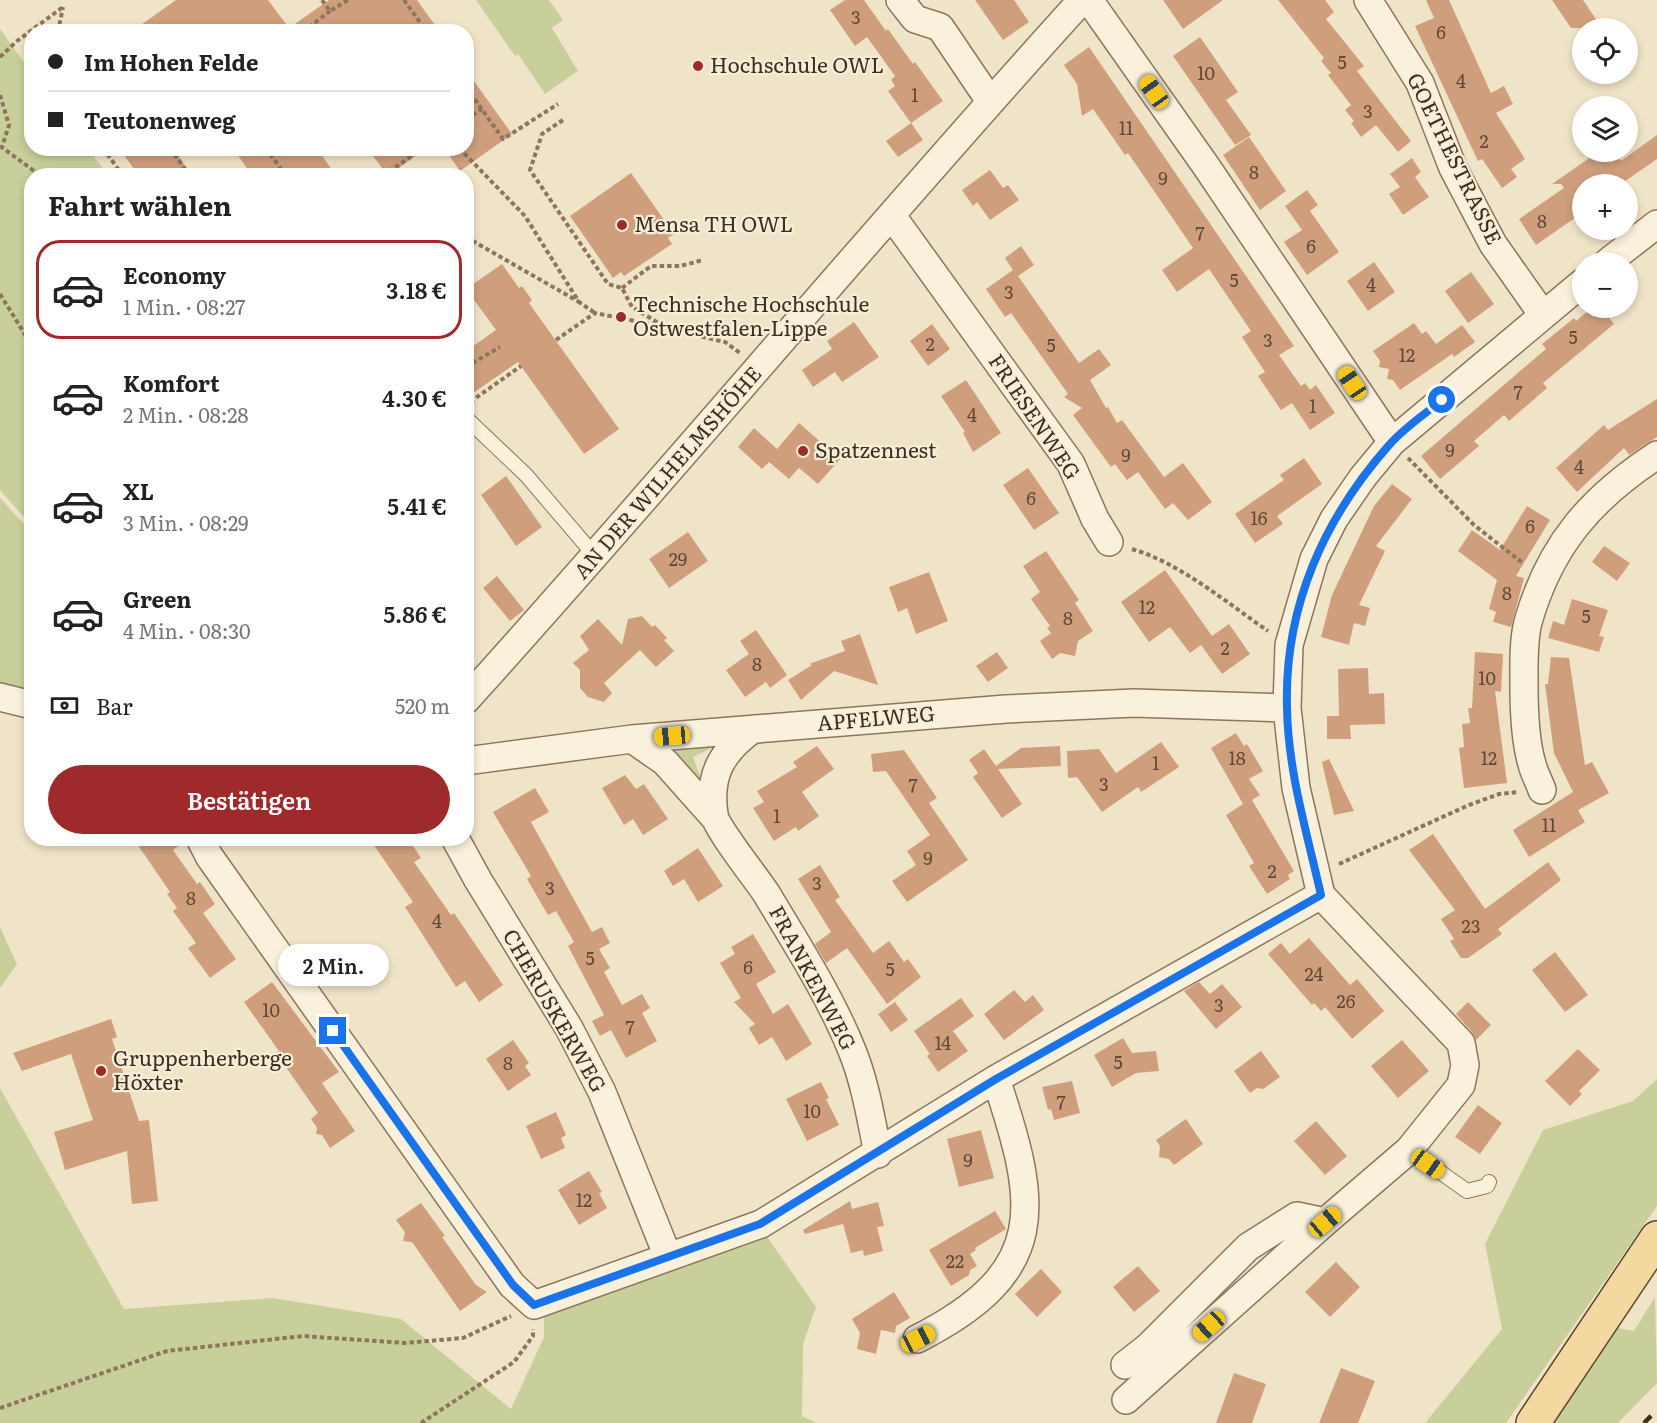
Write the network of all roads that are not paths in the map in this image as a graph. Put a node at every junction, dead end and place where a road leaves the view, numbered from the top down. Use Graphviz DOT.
graph roads {
  1 [pos="900,0"];
  2 [pos="1082,0"];
  3 [pos="1089,0"];
  4 [pos="1368,0"];
  5 [pos="990,101"];
  6 [pos="892,216"];
  7 [pos="1657,224"];
  8 [pos="1621,252"];
  9 [pos="1572,291"];
  10 [pos="1543,315"];
  11 [pos="474,426"];
  12 [pos="1392,442"];
  13 [pos="1657,455"];
  14 [pos="1109,542"];
  15 [pos="596,557"];
  16 [pos="474,691"];
  17 [pos="0,697"];
  18 [pos="24,703"];
  19 [pos="1287,708"];
  20 [pos="753,729"];
  21 [pos="632,739"];
  22 [pos="474,760"];
  23 [pos="1542,790"];
  24 [pos="714,817"];
  25 [pos="205,846"];
  26 [pos="459,846"];
  27 [pos="1319,884"];
  28 [pos="996,1079"];
  29 [pos="1409,1150"];
  30 [pos="878,1154"];
  31 [pos="1489,1182"];
  32 [pos="1325,1222"];
  33 [pos="1652,1256"];
  34 [pos="668,1257"];
  35 [pos="918,1339"];
  36 [pos="1125,1365"];
  37 [pos="1126,1400"];
  38 [pos="1533,1423"];
  1 -- 5 [label="street"];
  2 -- 5 [label="street, AN DER WILHELMSHÖHE"];
  3 -- 12 [label="street"];
  4 -- 10 [label="street, GOETHESTRASSE"];
  5 -- 6 [label="street, AN DER WILHELMSHÖHE"];
  6 -- 14 [label="street, FRIESENWEG"];
  6 -- 15 [label="street, AN DER WILHELMSHÖHE"];
  7 -- 8 [label="street"];
  9 -- 10 [label="street"];
  10 -- 12 [label="street"];
  11 -- 15 [label="lane"];
  12 -- 19 [label="street"];
  13 -- 23 [label="street"];
  15 -- 16 [label="street, AN DER WILHELMSHÖHE"];
  17 -- 18 [label="street"];
  19 -- 20 [label="street, APFELWEG"];
  19 -- 27 [label="street"];
  20 -- 21 [label="street, APFELWEG"];
  20 -- 24 [label="street"];
  21 -- 22 [label="street, APFELWEG"];
  21 -- 24 [label="street, FRANKENWEG"];
  24 -- 30 [label="street, FRANKENWEG"];
  25 -- 34 [label="street"];
  26 -- 34 [label="street, CHERUSKERWEG"];
  27 -- 28 [label="street"];
  27 -- 29 [label="street"];
  28 -- 30 [label="street"];
  28 -- 35 [label="street"];
  29 -- 31 [label="lane"];
  29 -- 32 [label="street"];
  30 -- 34 [label="street"];
  32 -- 36 [label="street"];
  32 -- 37 [label="street"];
  33 -- 38 [label="main road"];
}
